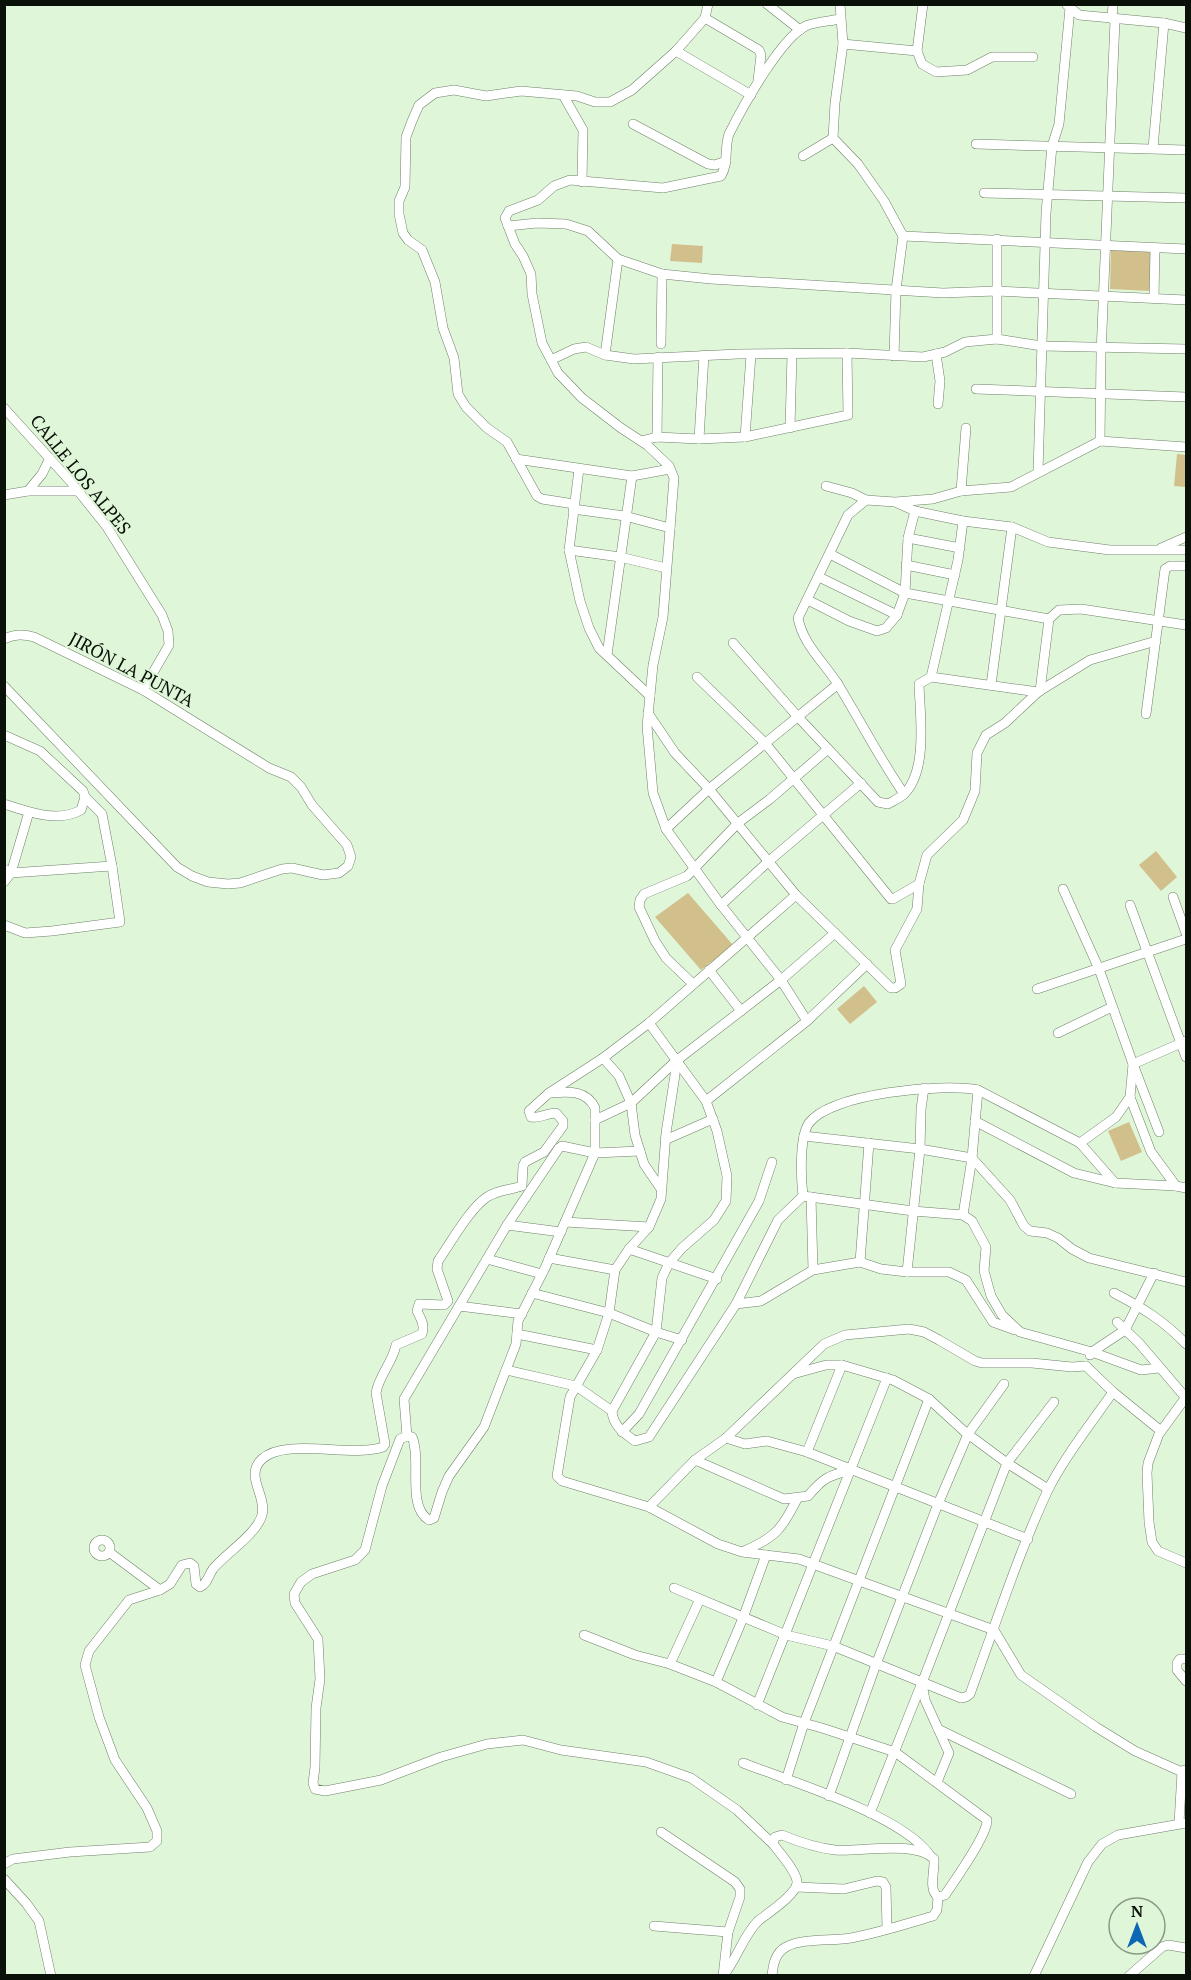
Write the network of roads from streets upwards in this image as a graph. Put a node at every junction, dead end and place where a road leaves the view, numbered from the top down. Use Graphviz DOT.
graph roads {
  1 [pos="708,4"];
  2 [pos="767,4"];
  3 [pos="840,4"];
  4 [pos="923,4"];
  5 [pos="1113,4"];
  6 [pos="1068,6"];
  7 [pos="705,18"];
  8 [pos="840,19"];
  9 [pos="1113,20"];
  10 [pos="1164,23"];
  11 [pos="1186,28"];
  12 [pos="800,30"];
  13 [pos="843,44"];
  14 [pos="676,51"];
  15 [pos="917,51"];
  16 [pos="1033,57"];
  17 [pos="758,82"];
  18 [pos="563,95"];
  19 [pos="752,95"];
  20 [pos="633,124"];
  21 [pos="833,138"];
  22 [pos="976,144"];
  23 [pos="1052,146"];
  24 [pos="1109,147"];
  25 [pos="1153,148"];
  26 [pos="1186,150"];
  27 [pos="803,156"];
  28 [pos="726,161"];
  29 [pos="582,182"];
  30 [pos="984,193"];
  31 [pos="1048,195"];
  32 [pos="1107,196"];
  33 [pos="1186,198"];
  34 [pos="508,226"];
  35 [pos="903,236"];
  36 [pos="997,239"];
  37 [pos="1046,242"];
  38 [pos="1105,246"];
  39 [pos="1155,248"];
  40 [pos="1186,249"];
  41 [pos="618,259"];
  42 [pos="662,274"];
  43 [pos="896,290"];
  44 [pos="996,291"];
  45 [pos="1044,294"];
  46 [pos="1103,297"];
  47 [pos="1154,298"];
  48 [pos="1186,300"];
  49 [pos="996,339"];
  50 [pos="660,344"];
  51 [pos="1042,346"];
  52 [pos="1101,347"];
  53 [pos="1186,349"];
  54 [pos="848,353"];
  55 [pos="792,354"];
  56 [pos="936,354"];
  57 [pos="605,355"];
  58 [pos="704,355"];
  59 [pos="751,355"];
  60 [pos="894,356"];
  61 [pos="658,357"];
  62 [pos="551,360"];
  63 [pos="976,389"];
  64 [pos="1041,392"];
  65 [pos="1101,394"];
  66 [pos="1186,397"];
  67 [pos="938,404"];
  68 [pos="4,408"];
  69 [pos="790,428"];
  70 [pos="966,428"];
  71 [pos="657,437"];
  72 [pos="745,437"];
  73 [pos="699,439"];
  74 [pos="641,441"];
  75 [pos="1101,441"];
  76 [pos="1186,447"];
  77 [pos="50,458"];
  78 [pos="516,459"];
  79 [pos="579,469"];
  80 [pos="670,469"];
  81 [pos="1038,472"];
  82 [pos="632,476"];
  83 [pos="826,486"];
  84 [pos="28,491"];
  85 [pos="79,491"];
  86 [pos="961,491"];
  87 [pos="4,495"];
  88 [pos="866,500"];
  89 [pos="895,502"];
  90 [pos="573,506"];
  91 [pos="915,511"];
  92 [pos="625,516"];
  93 [pos="963,521"];
  94 [pos="1012,527"];
  95 [pos="670,528"];
  96 [pos="1186,537"];
  97 [pos="908,538"];
  98 [pos="960,548"];
  99 [pos="569,550"];
  100 [pos="1186,550"];
  101 [pos="1156,551"];
  102 [pos="830,554"];
  103 [pos="620,558"];
  104 [pos="906,565"];
  105 [pos="1186,566"];
  106 [pos="666,568"];
  107 [pos="954,575"];
  108 [pos="819,578"];
  109 [pos="905,593"];
  110 [pos="808,600"];
  111 [pos="948,602"];
  112 [pos="1002,610"];
  113 [pos="897,615"];
  114 [pos="1049,619"];
  115 [pos="1159,620"];
  116 [pos="1186,625"];
  117 [pos="4,639"];
  118 [pos="1156,640"];
  119 [pos="733,643"];
  120 [pos="607,655"];
  121 [pos="697,677"];
  122 [pos="931,677"];
  123 [pos="838,684"];
  124 [pos="4,686"];
  125 [pos="991,686"];
  126 [pos="143,690"];
  127 [pos="1039,692"];
  128 [pos="650,696"];
  129 [pos="648,713"];
  130 [pos="1146,714"];
  131 [pos="798,717"];
  132 [pos="4,735"];
  133 [pos="765,743"];
  134 [pos="828,749"];
  135 [pos="793,778"];
  136 [pos="861,783"];
  137 [pos="709,789"];
  138 [pos="904,794"];
  139 [pos="86,796"];
  140 [pos="4,804"];
  141 [pos="29,812"];
  142 [pos="823,814"];
  143 [pos="738,823"];
  144 [pos="666,829"];
  145 [pos="768,861"];
  146 [pos="112,866"];
  147 [pos="694,869"];
  148 [pos="8,871"];
  149 [pos="4,882"];
  150 [pos="919,884"];
  151 [pos="1063,889"];
  152 [pos="796,895"];
  153 [pos="1173,897"];
  154 [pos="721,905"];
  155 [pos="1130,905"];
  156 [pos="4,925"];
  157 [pos="835,933"];
  158 [pos="1186,933"];
  159 [pos="747,939"];
  160 [pos="1186,939"];
  161 [pos="1147,953"];
  162 [pos="867,964"];
  163 [pos="1099,969"];
  164 [pos="709,970"];
  165 [pos="781,980"];
  166 [pos="693,984"];
  167 [pos="1037,989"];
  168 [pos="1112,1007"];
  169 [pos="741,1011"];
  170 [pos="807,1021"];
  171 [pos="648,1023"];
  172 [pos="1058,1033"];
  173 [pos="1184,1042"];
  174 [pos="1186,1057"];
  175 [pos="603,1058"];
  176 [pos="675,1061"];
  177 [pos="1132,1064"];
  178 [pos="924,1088"];
  179 [pos="978,1090"];
  180 [pos="549,1093"];
  181 [pos="1130,1097"];
  182 [pos="706,1101"];
  183 [pos="631,1103"];
  184 [pos="713,1119"];
  185 [pos="595,1120"];
  186 [pos="975,1121"];
  187 [pos="1159,1132"];
  188 [pos="804,1136"];
  189 [pos="665,1140"];
  190 [pos="869,1143"];
  191 [pos="1080,1143"];
  192 [pos="920,1149"];
  193 [pos="640,1150"];
  194 [pos="595,1153"];
  195 [pos="972,1158"];
  196 [pos="772,1162"];
  197 [pos="1116,1183"];
  198 [pos="1176,1186"];
  199 [pos="1186,1188"];
  200 [pos="661,1189"];
  201 [pos="807,1197"];
  202 [pos="865,1205"];
  203 [pos="913,1211"];
  204 [pos="963,1215"];
  205 [pos="507,1225"];
  206 [pos="563,1227"];
  207 [pos="648,1227"];
  208 [pos="629,1249"];
  209 [pos="549,1258"];
  210 [pos="487,1259"];
  211 [pos="860,1262"];
  212 [pos="669,1263"];
  213 [pos="615,1270"];
  214 [pos="813,1270"];
  215 [pos="907,1272"];
  216 [pos="1154,1273"];
  217 [pos="542,1274"];
  218 [pos="717,1278"];
  219 [pos="1186,1282"];
  220 [pos="532,1293"];
  221 [pos="1114,1293"];
  222 [pos="736,1304"];
  223 [pos="459,1306"];
  224 [pos="1139,1306"];
  225 [pos="609,1313"];
  226 [pos="522,1314"];
  227 [pos="1116,1322"];
  228 [pos="1125,1330"];
  229 [pos="656,1332"];
  230 [pos="1020,1332"];
  231 [pos="517,1334"];
  232 [pos="682,1340"];
  233 [pos="1186,1344"];
  234 [pos="597,1350"];
  235 [pos="1092,1352"];
  236 [pos="842,1365"];
  237 [pos="1086,1366"];
  238 [pos="1159,1368"];
  239 [pos="506,1370"];
  240 [pos="790,1375"];
  241 [pos="887,1378"];
  242 [pos="1004,1384"];
  243 [pos="576,1386"];
  244 [pos="1113,1392"];
  245 [pos="929,1399"];
  246 [pos="1185,1401"];
  247 [pos="1054,1402"];
  248 [pos="612,1411"];
  249 [pos="1161,1431"];
  250 [pos="622,1432"];
  251 [pos="968,1434"];
  252 [pos="407,1436"];
  253 [pos="726,1438"];
  254 [pos="807,1452"];
  255 [pos="695,1460"];
  256 [pos="1007,1463"];
  257 [pos="852,1470"];
  258 [pos="895,1486"];
  259 [pos="1048,1490"];
  260 [pos="797,1499"];
  261 [pos="938,1504"];
  262 [pos="649,1507"];
  263 [pos="984,1522"];
  264 [pos="1028,1539"];
  265 [pos="109,1552"];
  266 [pos="742,1552"];
  267 [pos="766,1555"];
  268 [pos="1186,1563"];
  269 [pos="814,1564"];
  270 [pos="859,1580"];
  271 [pos="674,1588"];
  272 [pos="160,1590"];
  273 [pos="902,1596"];
  274 [pos="700,1599"];
  275 [pos="949,1614"];
  276 [pos="743,1618"];
  277 [pos="994,1630"];
  278 [pos="584,1635"];
  279 [pos="786,1635"];
  280 [pos="833,1646"];
  281 [pos="1186,1659"];
  282 [pos="877,1662"];
  283 [pos="670,1664"];
  284 [pos="716,1682"];
  285 [pos="1186,1682"];
  286 [pos="922,1683"];
  287 [pos="757,1705"];
  288 [pos="804,1723"];
  289 [pos="938,1729"];
  290 [pos="850,1737"];
  291 [pos="895,1752"];
  292 [pos="743,1763"];
  293 [pos="1185,1771"];
  294 [pos="786,1780"];
  295 [pos="937,1782"];
  296 [pos="1071,1794"];
  297 [pos="830,1796"];
  298 [pos="870,1813"];
  299 [pos="1183,1823"];
  300 [pos="661,1832"];
  301 [pos="773,1844"];
  302 [pos="929,1854"];
  303 [pos="4,1864"];
  304 [pos="4,1879"];
  305 [pos="796,1887"];
  306 [pos="938,1897"];
  307 [pos="654,1926"];
  308 [pos="887,1929"];
  309 [pos="728,1932"];
  310 [pos="1186,1948"];
  311 [pos="51,1976"];
  312 [pos="723,1976"];
  313 [pos="772,1976"];
  314 [pos="1034,1976"];
  315 [pos="1129,1976"];
  1 -- 7 [label="street"];
  2 -- 12 [label="street"];
  3 -- 8 [label="street"];
  4 -- 15 [label="street"];
  5 -- 9 [label="street"];
  6 -- 9 [label="street"];
  6 -- 23 [label="street"];
  7 -- 14 [label="street"];
  7 -- 17 [label="street"];
  8 -- 12 [label="street"];
  8 -- 13 [label="street"];
  9 -- 10 [label="street"];
  9 -- 24 [label="street"];
  10 -- 11 [label="street"];
  10 -- 25 [label="street"];
  12 -- 17 [label="street"];
  13 -- 15 [label="street"];
  13 -- 21 [label="street"];
  14 -- 18 [label="street"];
  14 -- 19 [label="street"];
  15 -- 16 [label="street"];
  17 -- 19 [label="street"];
  18 -- 29 [label="street"];
  18 -- 78 [label="street"];
  19 -- 28 [label="street"];
  20 -- 28 [label="street"];
  21 -- 27 [label="street"];
  21 -- 35 [label="street"];
  22 -- 23 [label="street"];
  23 -- 24 [label="street"];
  23 -- 31 [label="street"];
  24 -- 25 [label="street"];
  24 -- 32 [label="street"];
  25 -- 26 [label="street"];
  28 -- 29 [label="street"];
  29 -- 34 [label="street"];
  30 -- 31 [label="street"];
  31 -- 32 [label="street"];
  31 -- 37 [label="street"];
  32 -- 33 [label="street"];
  32 -- 38 [label="street"];
  34 -- 41 [label="street"];
  34 -- 62 [label="street"];
  35 -- 36 [label="street"];
  35 -- 43 [label="street"];
  36 -- 37 [label="street"];
  36 -- 44 [label="street"];
  37 -- 38 [label="street"];
  37 -- 45 [label="street"];
  38 -- 39 [label="street"];
  38 -- 46 [label="street"];
  39 -- 40 [label="street"];
  39 -- 47 [label="street"];
  41 -- 42 [label="street"];
  41 -- 57 [label="street"];
  42 -- 43 [label="street"];
  42 -- 50 [label="street"];
  43 -- 44 [label="street"];
  43 -- 60 [label="street"];
  44 -- 45 [label="street"];
  44 -- 49 [label="street"];
  45 -- 46 [label="street"];
  45 -- 51 [label="street"];
  46 -- 47 [label="street"];
  46 -- 52 [label="street"];
  47 -- 48 [label="street"];
  49 -- 51 [label="street"];
  49 -- 56 [label="street"];
  51 -- 52 [label="street"];
  51 -- 64 [label="street"];
  52 -- 53 [label="street"];
  52 -- 65 [label="street"];
  54 -- 55 [label="street"];
  54 -- 60 [label="street"];
  54 -- 69 [label="street"];
  55 -- 59 [label="street"];
  55 -- 69 [label="street"];
  56 -- 60 [label="street"];
  56 -- 67 [label="street"];
  57 -- 61 [label="street"];
  57 -- 62 [label="street"];
  58 -- 59 [label="street"];
  58 -- 61 [label="street"];
  58 -- 73 [label="street"];
  59 -- 72 [label="street"];
  61 -- 71 [label="street"];
  62 -- 74 [label="street"];
  63 -- 64 [label="street"];
  64 -- 65 [label="street"];
  64 -- 81 [label="street"];
  65 -- 66 [label="street"];
  65 -- 75 [label="street"];
  68 -- 77 [label="street, CALLE LOS ALPES"];
  69 -- 72 [label="street"];
  70 -- 86 [label="street"];
  71 -- 73 [label="street"];
  71 -- 74 [label="street"];
  72 -- 73 [label="street"];
  74 -- 80 [label="street"];
  75 -- 76 [label="street"];
  75 -- 81 [label="street"];
  77 -- 84 [label="street"];
  77 -- 85 [label="street, CALLE LOS ALPES"];
  78 -- 79 [label="street"];
  78 -- 90 [label="street"];
  79 -- 82 [label="street"];
  79 -- 90 [label="street"];
  80 -- 82 [label="street"];
  80 -- 95 [label="street"];
  81 -- 86 [label="street"];
  82 -- 92 [label="street"];
  83 -- 88 [label="street"];
  84 -- 85 [label="street"];
  84 -- 87 [label="street"];
  85 -- 126 [label="street, CALLE LOS ALPES"];
  86 -- 89 [label="street"];
  88 -- 89 [label="street"];
  88 -- 102 [label="street"];
  89 -- 91 [label="street"];
  90 -- 92 [label="street"];
  90 -- 99 [label="street"];
  91 -- 93 [label="street"];
  91 -- 97 [label="street"];
  92 -- 95 [label="street"];
  92 -- 103 [label="street"];
  93 -- 94 [label="street"];
  93 -- 98 [label="street"];
  94 -- 101 [label="street"];
  94 -- 112 [label="street"];
  95 -- 106 [label="street"];
  96 -- 101 [label="street"];
  97 -- 98 [label="street"];
  97 -- 104 [label="street"];
  98 -- 107 [label="street"];
  99 -- 103 [label="street"];
  99 -- 120 [label="street"];
  100 -- 101 [label="street"];
  102 -- 108 [label="street"];
  102 -- 109 [label="street"];
  103 -- 106 [label="street"];
  103 -- 120 [label="street"];
  104 -- 107 [label="street"];
  104 -- 109 [label="street"];
  105 -- 115 [label="street"];
  106 -- 128 [label="street"];
  107 -- 111 [label="street"];
  108 -- 110 [label="street"];
  108 -- 113 [label="street"];
  109 -- 111 [label="street"];
  109 -- 113 [label="street"];
  110 -- 113 [label="street"];
  110 -- 123 [label="street"];
  111 -- 112 [label="street"];
  111 -- 122 [label="street"];
  112 -- 114 [label="street"];
  112 -- 125 [label="street"];
  114 -- 115 [label="street"];
  114 -- 127 [label="street"];
  115 -- 116 [label="street"];
  115 -- 118 [label="street"];
  117 -- 126 [label="street, JIRÓN LA PUNTA"];
  118 -- 127 [label="street"];
  118 -- 130 [label="street"];
  119 -- 131 [label="street"];
  120 -- 128 [label="street"];
  121 -- 133 [label="street"];
  122 -- 125 [label="street"];
  122 -- 138 [label="street"];
  123 -- 131 [label="street"];
  123 -- 138 [label="street"];
  124 -- 126 [label="street, JIRÓN LA PUNTA"];
  125 -- 127 [label="street"];
  127 -- 150 [label="street"];
  128 -- 129 [label="street"];
  129 -- 137 [label="street"];
  129 -- 144 [label="street"];
  131 -- 133 [label="street"];
  131 -- 134 [label="street"];
  132 -- 139 [label="street"];
  133 -- 135 [label="street"];
  133 -- 137 [label="street"];
  134 -- 135 [label="street"];
  134 -- 136 [label="street"];
  135 -- 142 [label="street"];
  135 -- 143 [label="street"];
  136 -- 138 [label="street"];
  136 -- 142 [label="street"];
  137 -- 143 [label="street"];
  137 -- 144 [label="street"];
  139 -- 141 [label="street"];
  139 -- 146 [label="street"];
  140 -- 141 [label="street"];
  141 -- 148 [label="street"];
  142 -- 145 [label="street"];
  142 -- 150 [label="street"];
  143 -- 145 [label="street"];
  143 -- 147 [label="street"];
  144 -- 147 [label="street"];
  145 -- 152 [label="street"];
  145 -- 154 [label="street"];
  146 -- 148 [label="street"];
  146 -- 156 [label="street"];
  147 -- 154 [label="street"];
  147 -- 166 [label="street"];
  148 -- 149 [label="street"];
  150 -- 162 [label="street"];
  151 -- 163 [label="street"];
  152 -- 157 [label="street"];
  152 -- 159 [label="street"];
  153 -- 158 [label="street"];
  154 -- 159 [label="street"];
  155 -- 161 [label="street"];
  157 -- 162 [label="street"];
  157 -- 165 [label="street"];
  159 -- 164 [label="street"];
  159 -- 165 [label="street"];
  160 -- 161 [label="street"];
  161 -- 163 [label="street"];
  161 -- 173 [label="street"];
  162 -- 170 [label="street"];
  163 -- 167 [label="street"];
  163 -- 168 [label="street"];
  164 -- 166 [label="street"];
  164 -- 169 [label="street"];
  165 -- 169 [label="street"];
  165 -- 170 [label="street"];
  166 -- 171 [label="street"];
  168 -- 172 [label="street"];
  168 -- 177 [label="street"];
  169 -- 176 [label="street"];
  170 -- 182 [label="street"];
  171 -- 175 [label="street"];
  171 -- 176 [label="street"];
  173 -- 174 [label="street"];
  173 -- 177 [label="street"];
  175 -- 180 [label="street"];
  175 -- 183 [label="street"];
  176 -- 182 [label="street"];
  176 -- 183 [label="street"];
  176 -- 189 [label="street"];
  177 -- 181 [label="street"];
  177 -- 187 [label="street"];
  178 -- 179 [label="street"];
  178 -- 188 [label="street"];
  178 -- 192 [label="street"];
  179 -- 186 [label="street"];
  179 -- 191 [label="street"];
  180 -- 185 [label="street"];
  180 -- 272 [label="street"];
  181 -- 191 [label="street"];
  181 -- 198 [label="street"];
  182 -- 184 [label="street"];
  183 -- 185 [label="street"];
  183 -- 193 [label="street"];
  184 -- 189 [label="street"];
  184 -- 212 [label="street"];
  185 -- 194 [label="street"];
  186 -- 195 [label="street"];
  186 -- 197 [label="street"];
  188 -- 190 [label="street"];
  188 -- 201 [label="street"];
  189 -- 200 [label="street"];
  190 -- 192 [label="street"];
  190 -- 202 [label="street"];
  191 -- 197 [label="street"];
  192 -- 195 [label="street"];
  192 -- 203 [label="street"];
  193 -- 194 [label="street"];
  193 -- 200 [label="street"];
  194 -- 205 [label="street"];
  194 -- 206 [label="street"];
  195 -- 204 [label="street"];
  195 -- 216 [label="street"];
  196 -- 218 [label="street"];
  197 -- 198 [label="street"];
  198 -- 199 [label="street"];
  200 -- 207 [label="street"];
  201 -- 202 [label="street"];
  201 -- 214 [label="street"];
  201 -- 222 [label="street"];
  202 -- 203 [label="street"];
  202 -- 211 [label="street"];
  203 -- 204 [label="street"];
  203 -- 215 [label="street"];
  204 -- 230 [label="street"];
  205 -- 206 [label="street"];
  205 -- 210 [label="street"];
  206 -- 207 [label="street"];
  206 -- 209 [label="street"];
  207 -- 208 [label="street"];
  208 -- 212 [label="street"];
  208 -- 213 [label="street"];
  209 -- 213 [label="street"];
  209 -- 217 [label="street"];
  210 -- 217 [label="street"];
  210 -- 223 [label="street"];
  211 -- 214 [label="street"];
  211 -- 215 [label="street"];
  212 -- 218 [label="street"];
  212 -- 229 [label="street"];
  213 -- 225 [label="street"];
  214 -- 222 [label="street"];
  215 -- 230 [label="street"];
  216 -- 219 [label="street"];
  216 -- 224 [label="street"];
  217 -- 220 [label="street"];
  218 -- 232 [label="street"];
  220 -- 225 [label="street"];
  220 -- 226 [label="street"];
  221 -- 224 [label="street"];
  222 -- 250 [label="street"];
  223 -- 226 [label="street"];
  223 -- 252 [label="street"];
  224 -- 228 [label="street"];
  224 -- 233 [label="street"];
  225 -- 229 [label="street"];
  225 -- 234 [label="street"];
  226 -- 231 [label="street"];
  227 -- 228 [label="street"];
  228 -- 235 [label="street"];
  228 -- 238 [label="street"];
  229 -- 232 [label="street"];
  229 -- 248 [label="street"];
  230 -- 235 [label="street"];
  231 -- 234 [label="street"];
  231 -- 239 [label="street"];
  232 -- 250 [label="street"];
  234 -- 243 [label="street"];
  235 -- 237 [label="street"];
  235 -- 238 [label="street"];
  236 -- 240 [label="street"];
  236 -- 241 [label="street"];
  236 -- 254 [label="street"];
  237 -- 240 [label="street"];
  237 -- 244 [label="street"];
  238 -- 246 [label="street"];
  239 -- 243 [label="street"];
  239 -- 252 [label="street"];
  240 -- 253 [label="street"];
  241 -- 245 [label="street"];
  241 -- 257 [label="street"];
  242 -- 251 [label="street"];
  243 -- 248 [label="street"];
  243 -- 262 [label="street"];
  244 -- 249 [label="street"];
  244 -- 259 [label="street"];
  245 -- 251 [label="street"];
  245 -- 258 [label="street"];
  246 -- 249 [label="street"];
  247 -- 256 [label="street"];
  248 -- 250 [label="street"];
  249 -- 268 [label="street"];
  251 -- 256 [label="street"];
  251 -- 261 [label="street"];
  252 -- 301 [label="street"];
  253 -- 254 [label="street"];
  253 -- 255 [label="street"];
  254 -- 257 [label="street"];
  255 -- 260 [label="street"];
  255 -- 262 [label="street"];
  256 -- 259 [label="street"];
  256 -- 263 [label="street"];
  257 -- 258 [label="street"];
  257 -- 260 [label="street"];
  257 -- 269 [label="street"];
  258 -- 261 [label="street"];
  258 -- 270 [label="street"];
  259 -- 264 [label="street"];
  260 -- 266 [label="street"];
  261 -- 263 [label="street"];
  261 -- 273 [label="street"];
  262 -- 266 [label="street"];
  263 -- 264 [label="street"];
  263 -- 275 [label="street"];
  264 -- 277 [label="street"];
  265 -- 272 [label="street"];
  266 -- 267 [label="street"];
  267 -- 269 [label="street"];
  267 -- 276 [label="street"];
  269 -- 270 [label="street"];
  269 -- 279 [label="street"];
  270 -- 273 [label="street"];
  270 -- 280 [label="street"];
  271 -- 274 [label="street"];
  272 -- 303 [label="street"];
  273 -- 275 [label="street"];
  273 -- 282 [label="street"];
  274 -- 276 [label="street"];
  274 -- 283 [label="street"];
  275 -- 277 [label="street"];
  275 -- 286 [label="street"];
  276 -- 279 [label="street"];
  276 -- 284 [label="street"];
  277 -- 286 [label="street"];
  277 -- 293 [label="street"];
  278 -- 283 [label="street"];
  279 -- 280 [label="street"];
  279 -- 287 [label="street"];
  280 -- 282 [label="street"];
  280 -- 288 [label="street"];
  281 -- 285 [label="street"];
  282 -- 286 [label="street"];
  282 -- 290 [label="street"];
  283 -- 284 [label="street"];
  284 -- 287 [label="street"];
  286 -- 289 [label="street"];
  286 -- 291 [label="street"];
  287 -- 288 [label="street"];
  288 -- 290 [label="street"];
  288 -- 294 [label="street"];
  289 -- 295 [label="street"];
  289 -- 296 [label="street"];
  290 -- 291 [label="street"];
  290 -- 297 [label="street"];
  291 -- 295 [label="street"];
  291 -- 298 [label="street"];
  292 -- 294 [label="street"];
  293 -- 299 [label="street"];
  294 -- 297 [label="street"];
  295 -- 306 [label="street"];
  297 -- 298 [label="street"];
  298 -- 302 [label="street"];
  299 -- 314 [label="street"];
  300 -- 309 [label="street"];
  301 -- 302 [label="street"];
  301 -- 305 [label="street"];
  302 -- 306 [label="street"];
  304 -- 311 [label="street"];
  305 -- 308 [label="street"];
  305 -- 312 [label="street"];
  306 -- 308 [label="street"];
  307 -- 309 [label="street"];
  308 -- 313 [label="street"];
  309 -- 312 [label="street"];
  310 -- 315 [label="street"];
}
